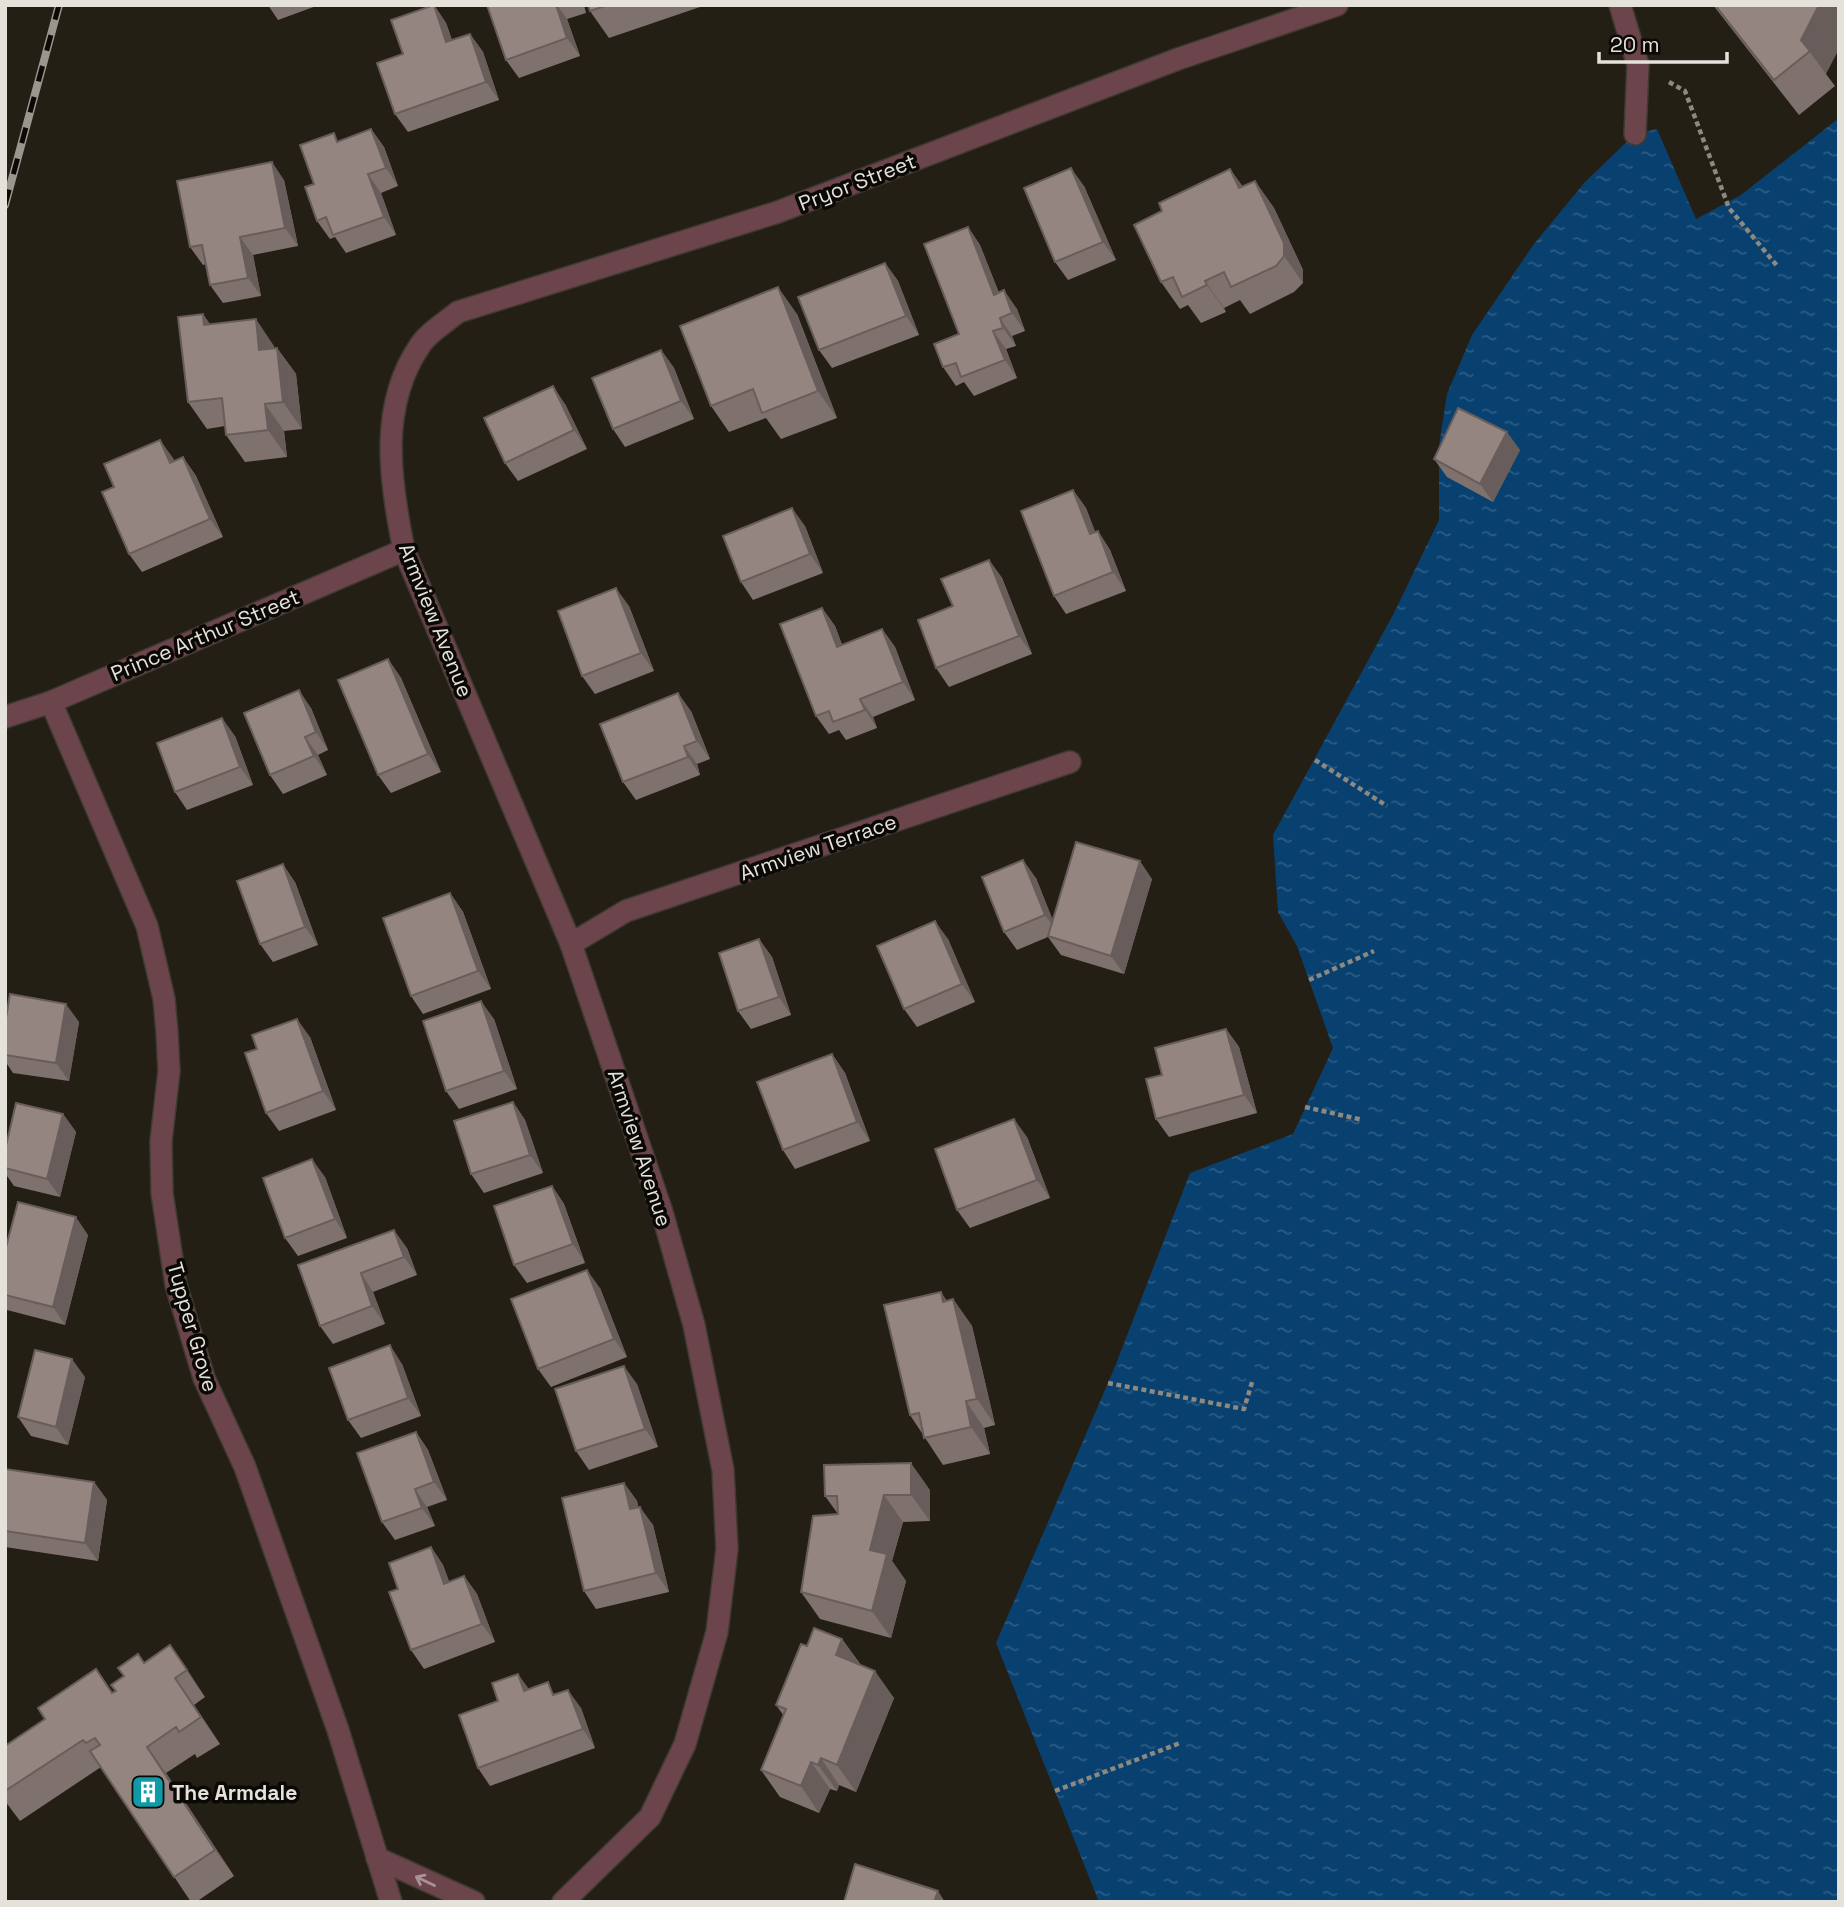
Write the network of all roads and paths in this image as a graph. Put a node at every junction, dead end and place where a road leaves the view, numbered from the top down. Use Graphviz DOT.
graph roads {
  1 [pos="1337,5"];
  2 [pos="1620,5"];
  3 [pos="1638,65"];
  4 [pos="1635,134"];
  5 [pos="1777,267"];
  6 [pos="402,382"];
  7 [pos="404,550"];
  8 [pos="51,702"];
  9 [pos="5,716"];
  10 [pos="1315,760"];
  11 [pos="1070,762"];
  12 [pos="1387,806"];
  13 [pos="571,944"];
  14 [pos="1374,951"];
  15 [pos="1309,980"];
  16 [pos="1305,1107"];
  17 [pos="1363,1120"];
  18 [pos="1253,1379"];
  19 [pos="1108,1382"];
  20 [pos="1181,1742"];
  21 [pos="1055,1791"];
  22 [pos="377,1858"];
  23 [pos="391,1902"];
  24 [pos="474,1902"];
  25 [pos="563,1902"];
  1 -- 6 [label="street, Pryor Street"];
  2 -- 3 [label="street"];
  3 -- 4 [label="street"];
  3 -- 5 [label="path"];
  6 -- 7 [label="street, Armview Avenue"];
  7 -- 8 [label="street, Prince Arthur Street"];
  7 -- 13 [label="street, Armview Avenue"];
  8 -- 9 [label="street, Prince Arthur Street"];
  8 -- 22 [label="street, Tupper Grove"];
  10 -- 12 [label="path"];
  11 -- 13 [label="street, Armview Terrace"];
  13 -- 25 [label="street, Armview Avenue"];
  14 -- 15 [label="path"];
  16 -- 17 [label="path"];
  18 -- 19 [label="path"];
  20 -- 21 [label="path"];
  22 -- 23 [label="street, Tupper Grove"];
  24 -- 22 [label="street, one-way"];
}
